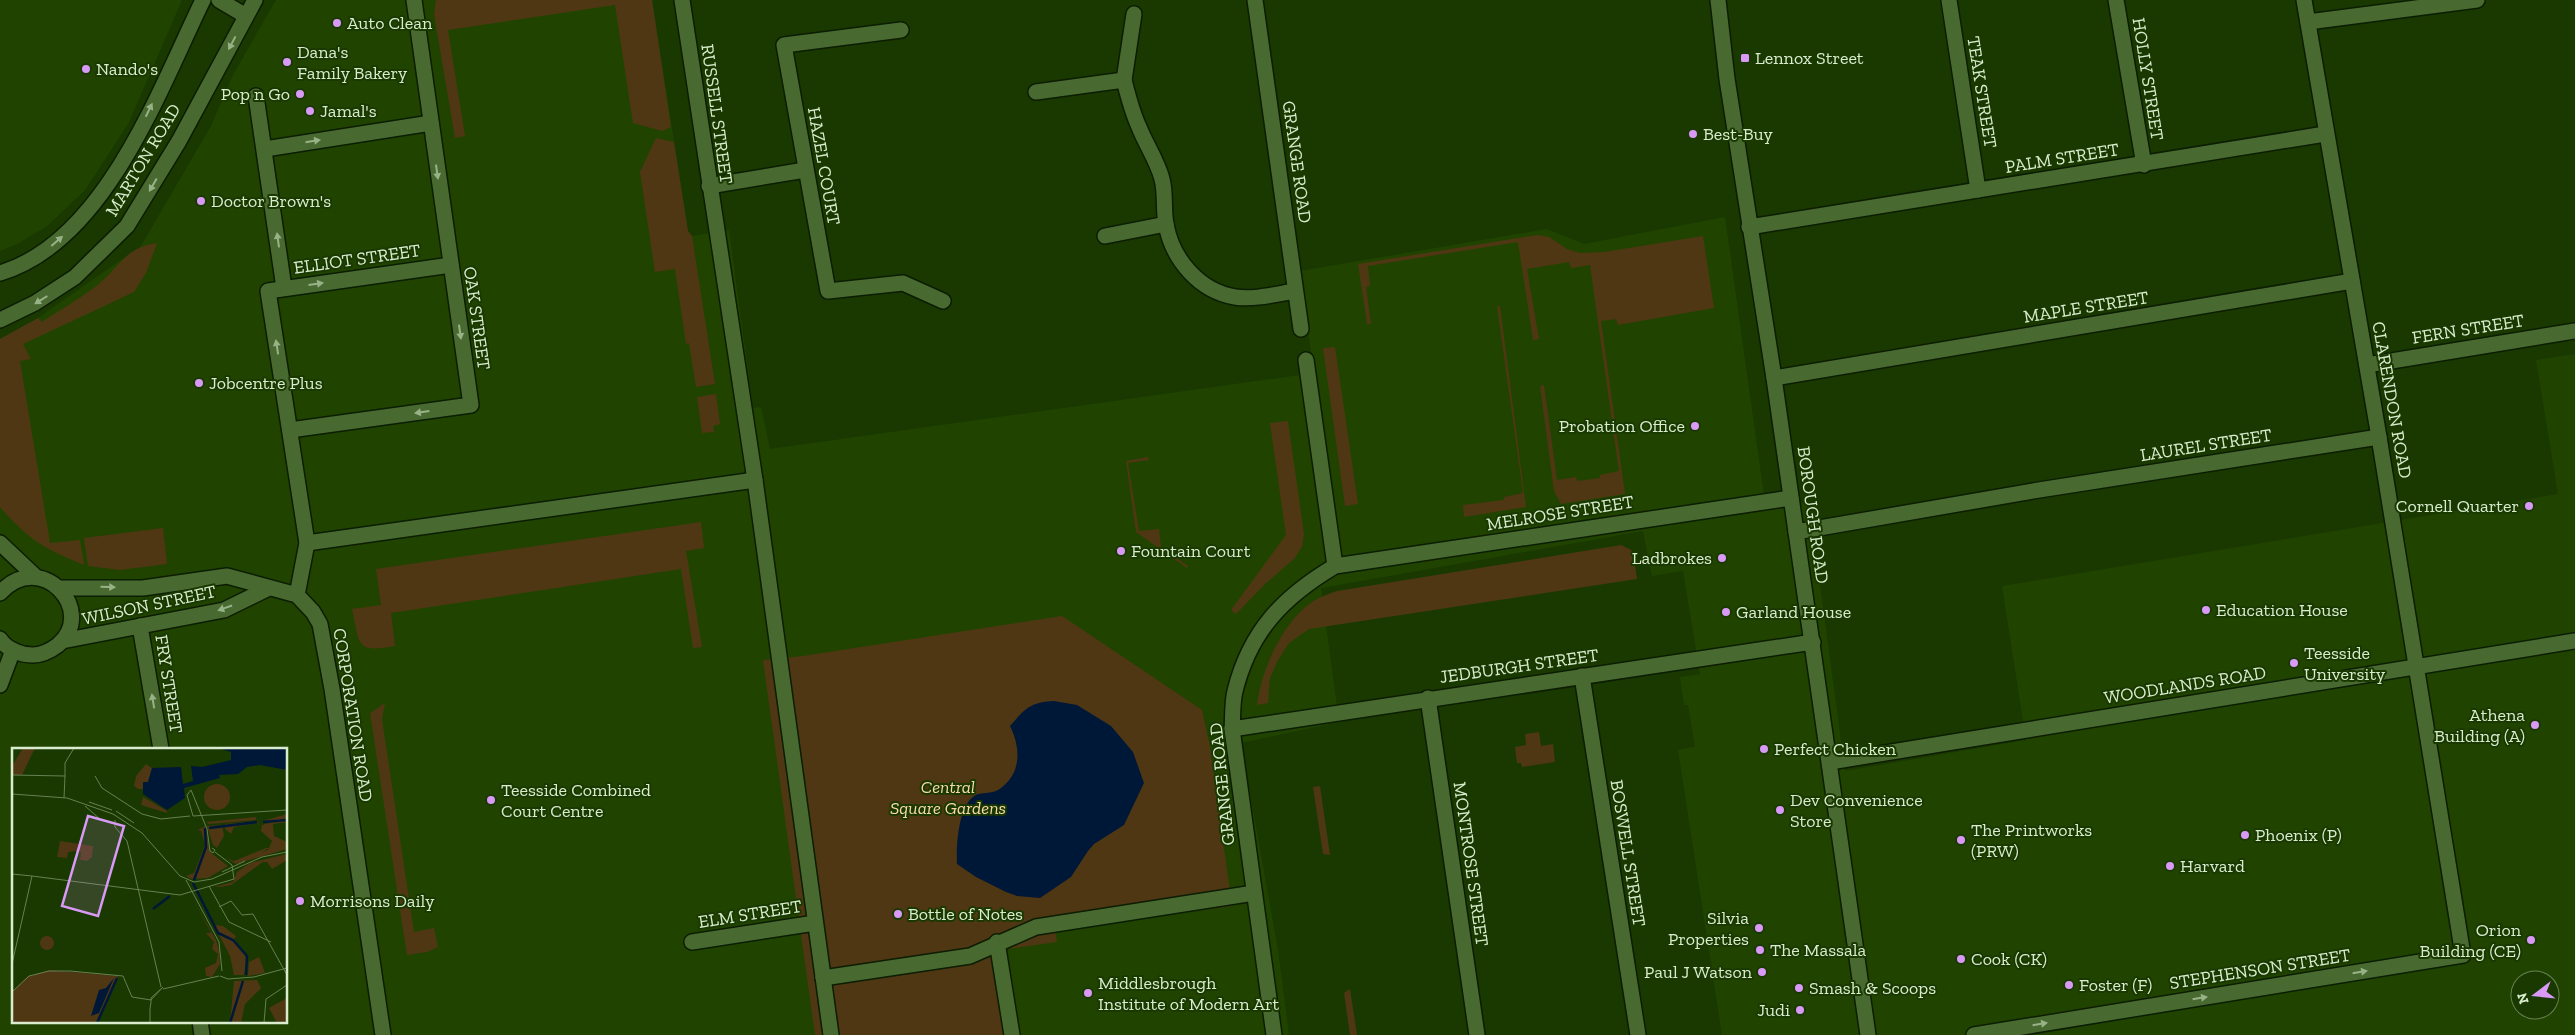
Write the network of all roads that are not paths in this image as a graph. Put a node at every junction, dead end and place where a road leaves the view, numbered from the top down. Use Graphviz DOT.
graph roads {
  1 [pos="203,0"];
  2 [pos="219,0"];
  3 [pos="255,0"];
  4 [pos="414,0"];
  5 [pos="682,0"];
  6 [pos="1255,0"];
  7 [pos="1718,0"];
  8 [pos="1949,0"];
  9 [pos="2116,0"];
  10 [pos="2304,0"];
  11 [pos="2477,0"];
  12 [pos="1134,14"];
  13 [pos="246,16"];
  14 [pos="2308,22"];
  15 [pos="901,30"];
  16 [pos="1124,80"];
  17 [pos="1036,92"];
  18 [pos="256,96"];
  19 [pos="431,123"];
  20 [pos="2325,134"];
  21 [pos="265,149"];
  22 [pos="2144,164"];
  23 [pos="805,170"];
  24 [pos="708,186"];
  25 [pos="1978,190"];
  26 [pos="1166,224"];
  27 [pos="1749,227"];
  28 [pos="1105,236"];
  29 [pos="451,265"];
  30 [pos="0,273"];
  31 [pos="2352,282"];
  32 [pos="284,288"];
  33 [pos="1295,291"];
  34 [pos="943,301"];
  35 [pos="0,320"];
  36 [pos="1301,329"];
  37 [pos="2575,330"];
  38 [pos="1306,360"];
  39 [pos="2367,365"];
  40 [pos="1774,378"];
  41 [pos="290,430"];
  42 [pos="2379,437"];
  43 [pos="755,480"];
  44 [pos="1791,498"];
  45 [pos="1796,532"];
  46 [pos="0,543"];
  47 [pos="307,543"];
  48 [pos="1334,566"];
  49 [pos="36,577"];
  50 [pos="60,588"];
  51 [pos="269,588"];
  52 [pos="0,593"];
  53 [pos="297,595"];
  54 [pos="140,626"];
  55 [pos="0,639"];
  56 [pos="62,641"];
  57 [pos="2575,641"];
  58 [pos="1812,642"];
  59 [pos="13,650"];
  60 [pos="2417,666"];
  61 [pos="1582,676"];
  62 [pos="0,685"];
  63 [pos="1428,698"];
  64 [pos="1232,729"];
  65 [pos="161,748"];
  66 [pos="1830,762"];
  67 [pos="1254,893"];
  68 [pos="814,923"];
  69 [pos="692,942"];
  70 [pos="997,942"];
  71 [pos="2463,955"];
  72 [pos="823,978"];
  73 [pos="200,1022"];
  74 [pos="202,1035"];
  75 [pos="383,1035"];
  76 [pos="831,1035"];
  77 [pos="1012,1035"];
  78 [pos="1274,1035"];
  79 [pos="1477,1035"];
  80 [pos="1638,1035"];
  81 [pos="1868,1035"];
  82 [pos="1974,1035"];
  30 -- 1 [label="street, MARTON ROAD, one-way"];
  2 -- 13 [label="street"];
  3 -- 13 [label="street, MARTON ROAD"];
  4 -- 19 [label="street, OAK STREET"];
  5 -- 24 [label="street, RUSSELL STREET"];
  6 -- 33 [label="street, GRANGE ROAD"];
  7 -- 27 [label="street, BOROUGH ROAD"];
  8 -- 25 [label="street, TEAK STREET"];
  9 -- 22 [label="street, HOLLY STREET"];
  10 -- 14 [label="street, CLARENDON ROAD"];
  11 -- 14 [label="street"];
  12 -- 16 [label="street"];
  13 -- 35 [label="street, MARTON ROAD, one-way"];
  14 -- 20 [label="street, CLARENDON ROAD"];
  15 -- 23 [label="street, HAZEL COURT"];
  16 -- 17 [label="street"];
  16 -- 26 [label="street"];
  18 -- 21 [label="street"];
  21 -- 19 [label="street, one-way"];
  19 -- 29 [label="street, OAK STREET, one-way"];
  20 -- 22 [label="street, PALM STREET"];
  20 -- 31 [label="street, CLARENDON ROAD"];
  32 -- 21 [label="street, one-way"];
  22 -- 25 [label="street, PALM STREET"];
  23 -- 24 [label="street"];
  23 -- 34 [label="street, HAZEL COURT"];
  24 -- 43 [label="street, RUSSELL STREET"];
  25 -- 27 [label="street, PALM STREET"];
  26 -- 28 [label="street"];
  26 -- 33 [label="street"];
  27 -- 40 [label="street, BOROUGH ROAD"];
  32 -- 29 [label="street, ELLIOT STREET, one-way"];
  29 -- 41 [label="street, OAK STREET, one-way"];
  31 -- 39 [label="street, CLARENDON ROAD"];
  31 -- 40 [label="street, MAPLE STREET"];
  41 -- 32 [label="street, ELLIOT STREET, one-way"];
  33 -- 36 [label="street, GRANGE ROAD"];
  37 -- 39 [label="street, FERN STREET"];
  38 -- 48 [label="street"];
  39 -- 42 [label="street, CLARENDON ROAD"];
  40 -- 44 [label="street, BOROUGH ROAD"];
  41 -- 47 [label="street"];
  42 -- 45 [label="street, LAUREL STREET"];
  42 -- 60 [label="street, CLARENDON ROAD"];
  43 -- 47 [label="street"];
  43 -- 68 [label="street, RUSSELL STREET"];
  44 -- 45 [label="street, BOROUGH ROAD"];
  44 -- 48 [label="street, MELROSE STREET"];
  45 -- 58 [label="street, BOROUGH ROAD"];
  46 -- 49 [label="street"];
  47 -- 53 [label="street"];
  48 -- 64 [label="street, GRANGE ROAD"];
  49 -- 50 [label="street"];
  49 -- 52 [label="street"];
  50 -- 51 [label="street, WILSON STREET, one-way"];
  50 -- 56 [label="street"];
  51 -- 53 [label="street, WILSON STREET"];
  51 -- 54 [label="street, WILSON STREET, one-way"];
  53 -- 75 [label="street, CORPORATION ROAD"];
  54 -- 56 [label="street, WILSON STREET"];
  65 -- 54 [label="street, FRY STREET, one-way"];
  55 -- 59 [label="street"];
  56 -- 59 [label="street"];
  57 -- 60 [label="street, WOODLANDS ROAD"];
  58 -- 61 [label="street, JEDBURGH STREET"];
  58 -- 66 [label="street, BOROUGH ROAD"];
  59 -- 62 [label="street"];
  60 -- 66 [label="street, WOODLANDS ROAD"];
  60 -- 71 [label="street, CLARENDON ROAD"];
  61 -- 63 [label="street, JEDBURGH STREET"];
  61 -- 80 [label="street, BOSWELL STREET"];
  63 -- 64 [label="street, JEDBURGH STREET"];
  63 -- 79 [label="street, MONTROSE STREET"];
  64 -- 67 [label="street, GRANGE ROAD"];
  66 -- 81 [label="street, BOROUGH ROAD"];
  67 -- 70 [label="street"];
  67 -- 78 [label="street, GRANGE ROAD"];
  68 -- 69 [label="street, ELM STREET"];
  68 -- 72 [label="street, RUSSELL STREET"];
  70 -- 72 [label="street"];
  70 -- 77 [label="street"];
  82 -- 71 [label="street, STEPHENSON STREET, one-way"];
  72 -- 76 [label="street, RUSSELL STREET"];
  73 -- 74 [label="street"];
}
